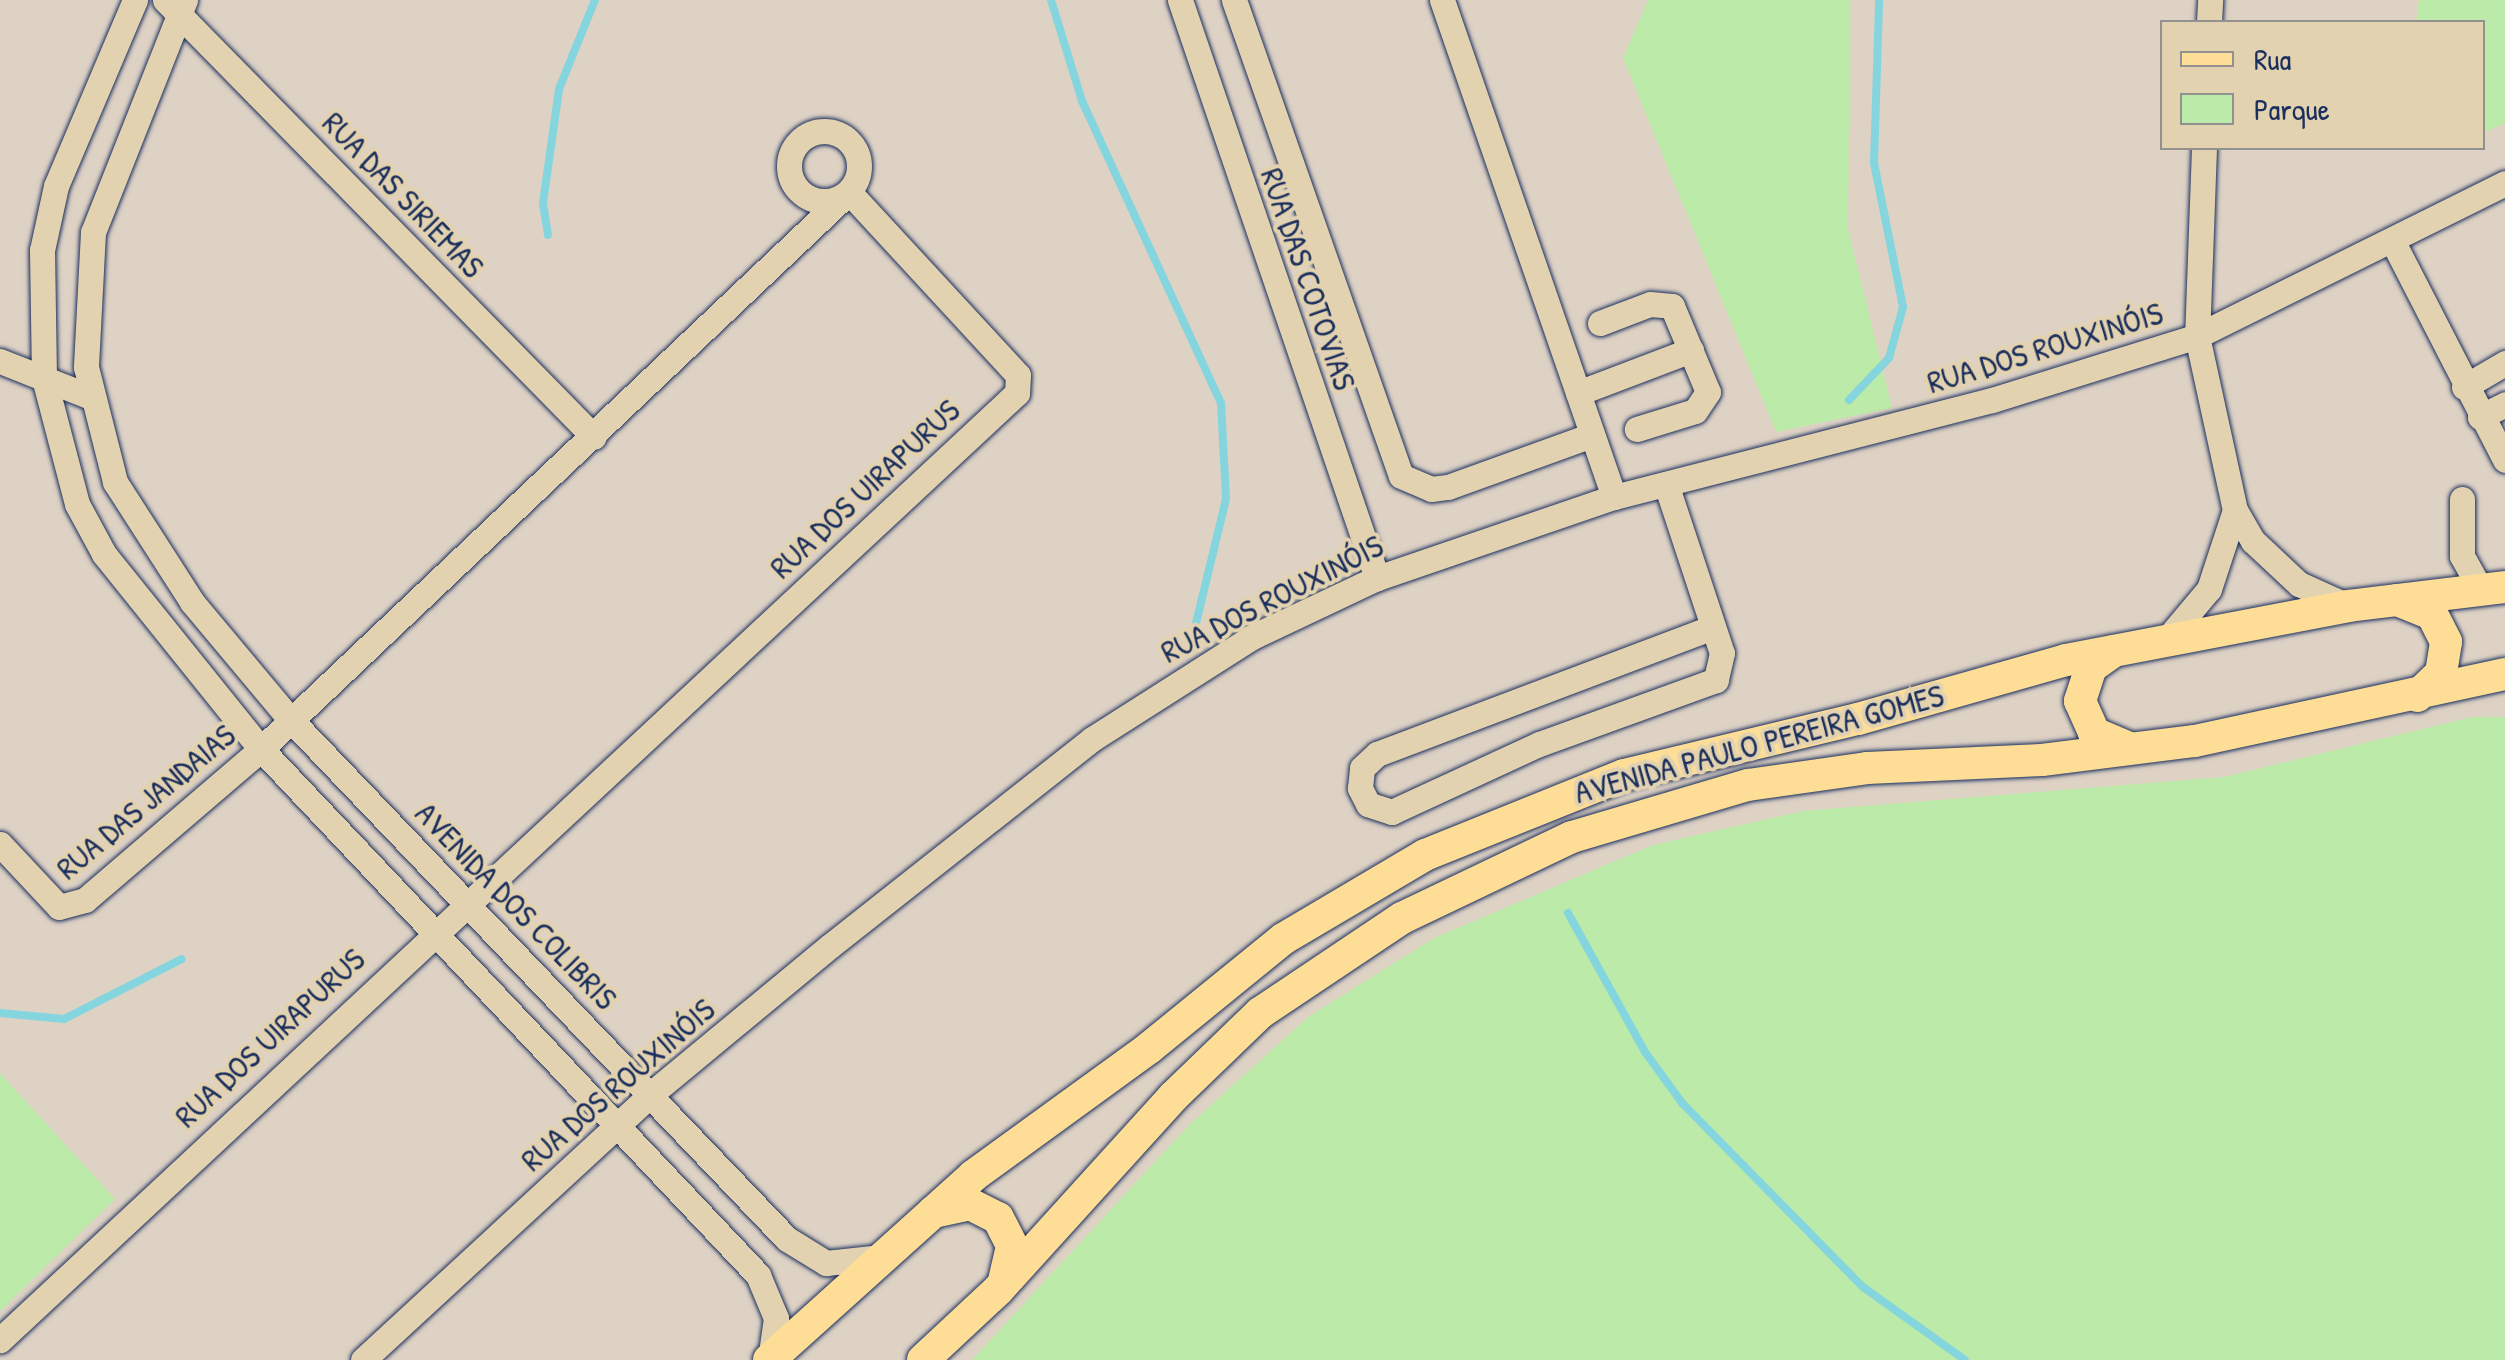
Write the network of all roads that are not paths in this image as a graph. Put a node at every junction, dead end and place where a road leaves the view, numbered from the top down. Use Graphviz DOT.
graph roads {
  1 [pos="135,0"];
  2 [pos="1180,0"];
  3 [pos="1234,0"];
  4 [pos="1442,0"];
  5 [pos="177,5"];
  6 [pos="2204,150"];
  7 [pos="2505,183"];
  8 [pos="2393,242"];
  9 [pos="1600,323"];
  10 [pos="2197,336"];
  11 [pos="1690,350"];
  12 [pos="0,361"];
  13 [pos="2505,363"];
  14 [pos="44,378"];
  15 [pos="2464,387"];
  16 [pos="1578,393"];
  17 [pos="92,397"];
  18 [pos="2505,404"];
  19 [pos="2480,418"];
  20 [pos="1637,429"];
  21 [pos="1592,434"];
  22 [pos="594,436"];
  23 [pos="2505,460"];
  24 [pos="1666,484"];
  25 [pos="1614,497"];
  26 [pos="2462,499"];
  27 [pos="2235,510"];
  28 [pos="2462,556"];
  29 [pos="1376,578"];
  30 [pos="2492,588"];
  31 [pos="2436,594"];
  32 [pos="2386,600"];
  33 [pos="2348,606"];
  34 [pos="1712,627"];
  35 [pos="2167,640"];
  36 [pos="2123,648"];
  37 [pos="2505,674"];
  38 [pos="2403,701"];
  39 [pos="290,719"];
  40 [pos="261,749"];
  41 [pos="2134,749"];
  42 [pos="0,844"];
  43 [pos="467,901"];
  44 [pos="436,928"];
  45 [pos="651,1094"];
  46 [pos="618,1125"];
  47 [pos="926,1216"];
  48 [pos="882,1257"];
  49 [pos="998,1290"];
  50 [pos="0,1340"];
  51 [pos="363,1360"];
  52 [pos="770,1360"];
  53 [pos="923,1360"];
  1 -- 14 [label="street"];
  2 -- 29 [label="street, RUA DAS COTOVIAS"];
  3 -- 21 [label="street"];
  4 -- 16 [label="street"];
  5 -- 17 [label="street, AVENIDA DOS COLIBRIS"];
  5 -- 22 [label="street, RUA DAS SIRIEMAS"];
  6 -- 10 [label="street"];
  7 -- 8 [label="street, RUA DOS ROUXINÓIS"];
  8 -- 10 [label="street, RUA DOS ROUXINÓIS"];
  8 -- 15 [label="street"];
  9 -- 11 [label="street"];
  10 -- 24 [label="street, RUA DOS ROUXINÓIS"];
  10 -- 27 [label="street"];
  11 -- 16 [label="street"];
  11 -- 20 [label="street"];
  12 -- 14 [label="street"];
  13 -- 15 [label="street"];
  14 -- 17 [label="street"];
  14 -- 40 [label="street"];
  15 -- 19 [label="street"];
  16 -- 21 [label="street"];
  17 -- 39 [label="street, AVENIDA DOS COLIBRIS"];
  18 -- 19 [label="street"];
  19 -- 23 [label="street"];
  21 -- 25 [label="street"];
  22 -- 39 [label="street, RUA DOS UIRAPURUS"];
  22 -- 43 [label="street, RUA DOS UIRAPURUS"];
  24 -- 25 [label="street, RUA DOS ROUXINÓIS"];
  24 -- 34 [label="street"];
  25 -- 29 [label="street, RUA DOS ROUXINÓIS"];
  26 -- 28 [label="street"];
  27 -- 33 [label="street"];
  27 -- 35 [label="street"];
  28 -- 30 [label="street"];
  28 -- 31 [label="street"];
  29 -- 45 [label="street, RUA DOS ROUXINÓIS"];
  30 -- 31 [label="main road, AVENIDA PAULO PEREIRA GOMES"];
  31 -- 32 [label="main road, AVENIDA PAULO PEREIRA GOMES"];
  32 -- 33 [label="main road, AVENIDA PAULO PEREIRA GOMES"];
  32 -- 38 [label="main road"];
  33 -- 35 [label="main road, AVENIDA PAULO PEREIRA GOMES"];
  34 -- 34 [label="street"];
  35 -- 36 [label="main road, AVENIDA PAULO PEREIRA GOMES"];
  36 -- 41 [label="main road"];
  36 -- 47 [label="main road, AVENIDA PAULO PEREIRA GOMES"];
  37 -- 38 [label="main road, AVENIDA PAULO PEREIRA GOMES"];
  38 -- 41 [label="main road, AVENIDA PAULO PEREIRA GOMES"];
  39 -- 40 [label="street, RUA DAS JANDAIAS"];
  39 -- 43 [label="street, AVENIDA DOS COLIBRIS"];
  40 -- 42 [label="street, RUA DAS JANDAIAS"];
  40 -- 44 [label="street"];
  41 -- 49 [label="main road, AVENIDA PAULO PEREIRA GOMES"];
  43 -- 44 [label="street, RUA DOS UIRAPURUS"];
  43 -- 45 [label="street, AVENIDA DOS COLIBRIS"];
  44 -- 46 [label="street"];
  44 -- 50 [label="street, RUA DOS UIRAPURUS"];
  45 -- 46 [label="street, RUA DOS ROUXINÓIS"];
  45 -- 48 [label="street, AVENIDA DOS COLIBRIS"];
  46 -- 51 [label="street, RUA DOS ROUXINÓIS"];
  46 -- 52 [label="street"];
  47 -- 48 [label="main road, AVENIDA PAULO PEREIRA GOMES"];
  47 -- 49 [label="main road"];
  48 -- 52 [label="main road, AVENIDA PAULO PEREIRA GOMES"];
  49 -- 53 [label="main road, AVENIDA PAULO PEREIRA GOMES"];
}
